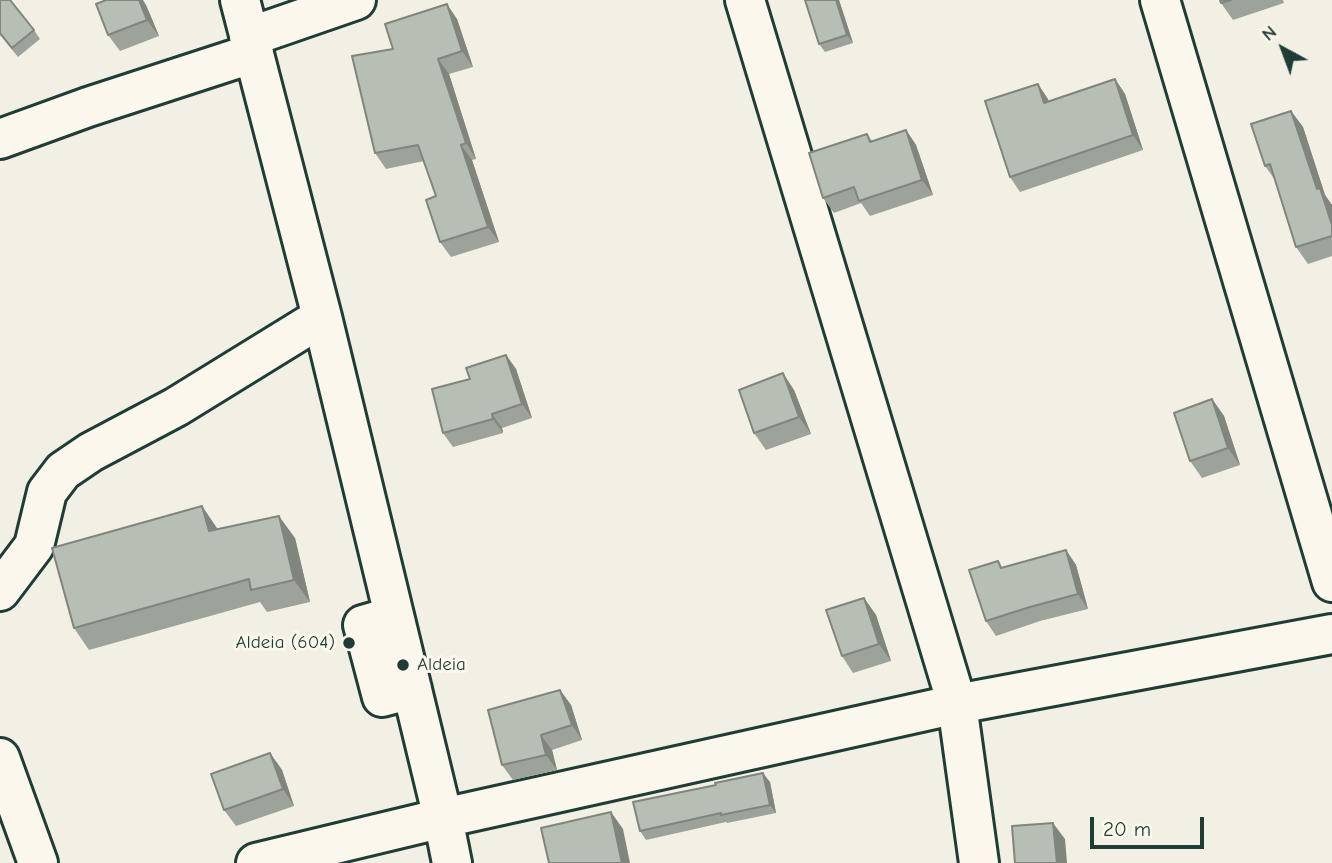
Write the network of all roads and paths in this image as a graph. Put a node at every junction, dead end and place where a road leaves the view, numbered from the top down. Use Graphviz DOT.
graph roads {
  1 [pos="240,0"];
  2 [pos="356,0"];
  3 [pos="745,0"];
  4 [pos="1160,0"];
  5 [pos="252,45"];
  6 [pos="0,139"];
  7 [pos="322,317"];
  8 [pos="1332,582"];
  9 [pos="0,591"];
  10 [pos="1332,634"];
  11 [pos="957,704"];
  12 [pos="0,758"];
  13 [pos="443,818"];
  14 [pos="38,863"];
  15 [pos="256,863"];
  16 [pos="452,863"];
  17 [pos="979,863"];
  1 -- 5 [label="street"];
  2 -- 5 [label="street"];
  3 -- 11 [label="street"];
  4 -- 8 [label="street"];
  5 -- 6 [label="street"];
  5 -- 7 [label="street"];
  7 -- 9 [label="street"];
  7 -- 13 [label="street"];
  10 -- 11 [label="street"];
  11 -- 13 [label="street"];
  11 -- 17 [label="street"];
  12 -- 14 [label="street"];
  13 -- 15 [label="street"];
  13 -- 16 [label="street"];
}
